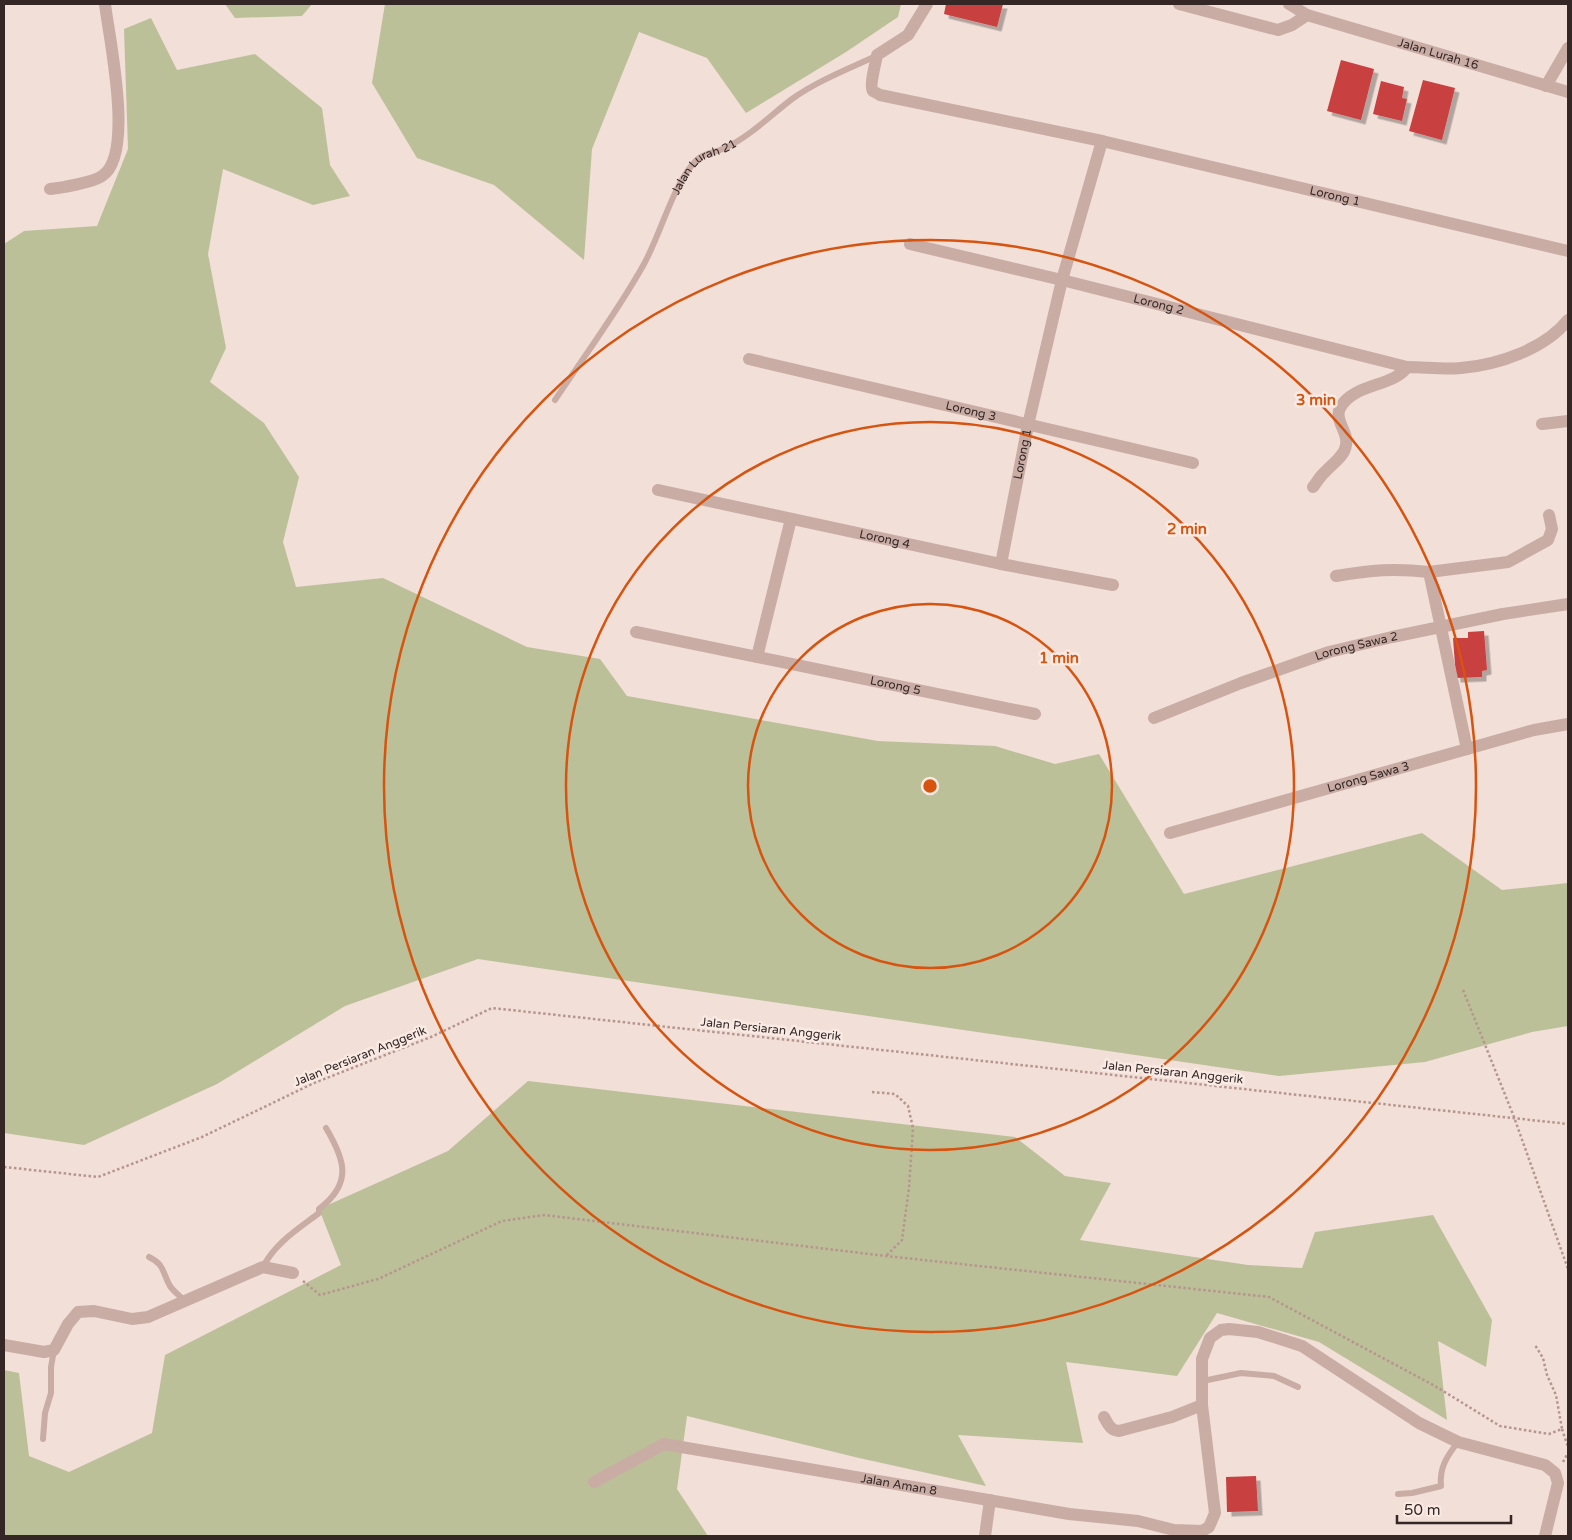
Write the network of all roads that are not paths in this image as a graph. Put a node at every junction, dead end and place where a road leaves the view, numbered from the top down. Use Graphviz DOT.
graph roads {
  1 [pos="105,4"];
  2 [pos="927,4"];
  3 [pos="1179,4"];
  4 [pos="1289,4"];
  5 [pos="1307,15"];
  6 [pos="1568,48"];
  7 [pos="877,55"];
  8 [pos="1546,86"];
  9 [pos="1568,92"];
  10 [pos="1102,141"];
  11 [pos="50,189"];
  12 [pos="910,244"];
  13 [pos="1568,251"];
  14 [pos="1062,280"];
  15 [pos="1568,320"];
  16 [pos="749,360"];
  17 [pos="1408,367"];
  18 [pos="554,400"];
  19 [pos="1568,421"];
  20 [pos="1542,424"];
  21 [pos="1028,425"];
  22 [pos="1193,463"];
  23 [pos="1313,487"];
  24 [pos="658,490"];
  25 [pos="1549,515"];
  26 [pos="791,519"];
  27 [pos="1001,564"];
  28 [pos="1430,572"];
  29 [pos="1336,576"];
  30 [pos="1113,585"];
  31 [pos="1568,604"];
  32 [pos="1442,626"];
  33 [pos="636,632"];
  34 [pos="757,657"];
  35 [pos="1035,714"];
  36 [pos="1154,718"];
  37 [pos="1568,724"];
  38 [pos="1467,748"];
  39 [pos="1170,833"];
  40 [pos="326,1128"];
  41 [pos="149,1256"];
  42 [pos="263,1267"];
  43 [pos="293,1273"];
  44 [pos="186,1301"];
  45 [pos="4,1345"];
  46 [pos="54,1350"];
  47 [pos="1203,1381"];
  48 [pos="1298,1387"];
  49 [pos="1202,1405"];
  50 [pos="1104,1417"];
  51 [pos="43,1439"];
  52 [pos="1458,1442"];
  53 [pos="594,1482"];
  54 [pos="1398,1494"];
  55 [pos="990,1500"];
  56 [pos="985,1536"];
  57 [pos="1545,1536"];
  1 -- 11 [label="street"];
  2 -- 7 [label="street, Jalan Lurah 21"];
  3 -- 5 [label="street"];
  4 -- 5 [label="street, Jalan Lurah 16"];
  5 -- 8 [label="street, Jalan Lurah 16"];
  6 -- 8 [label="street"];
  7 -- 10 [label="street, Lorong 1"];
  7 -- 18 [label="lane, Jalan Lurah 21"];
  8 -- 9 [label="street, Jalan Lurah 16"];
  10 -- 13 [label="street, Lorong 1"];
  10 -- 14 [label="street, Lorong 1"];
  12 -- 14 [label="street, Lorong 2"];
  14 -- 17 [label="street, Lorong 2"];
  14 -- 21 [label="street, Lorong 1"];
  15 -- 17 [label="street, Lorong 2"];
  16 -- 21 [label="street, Lorong 3"];
  17 -- 23 [label="street"];
  19 -- 20 [label="street"];
  21 -- 22 [label="street, Lorong 3"];
  21 -- 27 [label="street, Lorong 1"];
  24 -- 26 [label="street, Lorong 4"];
  25 -- 28 [label="street"];
  26 -- 27 [label="street, Lorong 4"];
  26 -- 34 [label="street"];
  27 -- 30 [label="street, Lorong 4"];
  28 -- 29 [label="street"];
  28 -- 32 [label="street"];
  31 -- 32 [label="street, Lorong Sawa 2"];
  32 -- 36 [label="street, Lorong Sawa 2"];
  32 -- 38 [label="street"];
  33 -- 34 [label="street, Lorong 5"];
  34 -- 35 [label="street, Lorong 5"];
  37 -- 38 [label="street, Lorong Sawa 3"];
  38 -- 39 [label="street, Lorong Sawa 3"];
  40 -- 42 [label="lane"];
  41 -- 44 [label="lane"];
  42 -- 43 [label="street"];
  42 -- 44 [label="street"];
  44 -- 46 [label="street"];
  45 -- 46 [label="street"];
  46 -- 51 [label="lane"];
  47 -- 48 [label="lane"];
  47 -- 49 [label="street"];
  47 -- 52 [label="street"];
  49 -- 50 [label="street"];
  49 -- 55 [label="street, Jalan Aman 8"];
  52 -- 54 [label="lane"];
  52 -- 57 [label="street"];
  53 -- 55 [label="street, Jalan Aman 8"];
  55 -- 56 [label="street"];
}
